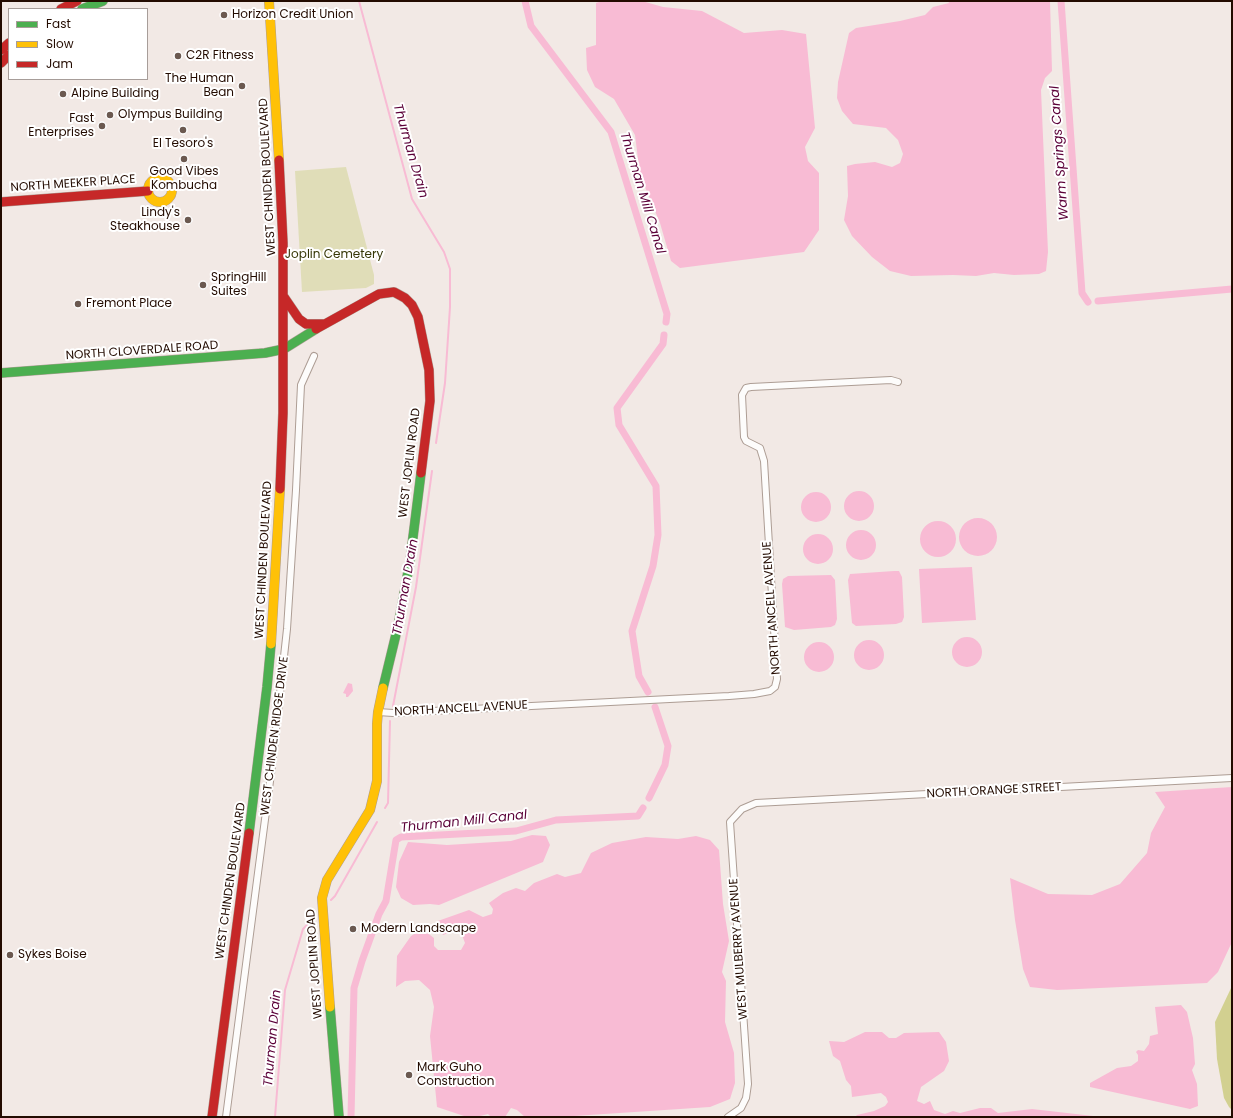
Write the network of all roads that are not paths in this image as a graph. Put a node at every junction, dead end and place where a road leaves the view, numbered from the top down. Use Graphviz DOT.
graph roads {
  1 [pos="77,1"];
  2 [pos="103,1"];
  3 [pos="269,1"];
  4 [pos="63,8"];
  5 [pos="85,8"];
  6 [pos="148,191"];
  7 [pos="1,202"];
  8 [pos="284,297"];
  9 [pos="325,324"];
  10 [pos="284,349"];
  11 [pos="314,356"];
  12 [pos="1,373"];
  13 [pos="898,382"];
  14 [pos="378,712"];
  15 [pos="1232,778"];
  16 [pos="756,803"];
  17 [pos="212,1117"];
  18 [pos="226,1117"];
  19 [pos="339,1117"];
  20 [pos="728,1117"];
  1 -- 4 [label="main road"];
  2 -- 5 [label="main road"];
  3 -- 8 [label="main road, WEST CHINDEN BOULEVARD"];
  6 -- 7 [label="main road, NORTH MEEKER PLACE"];
  8 -- 9 [label="main road"];
  8 -- 10 [label="main road, WEST CHINDEN BOULEVARD"];
  9 -- 10 [label="main road, WEST JOPLIN ROAD"];
  9 -- 14 [label="main road, WEST JOPLIN ROAD"];
  10 -- 12 [label="main road, NORTH CLOVERDALE ROAD"];
  10 -- 17 [label="main road, WEST CHINDEN BOULEVARD"];
  11 -- 18 [label="street, WEST CHINDEN RIDGE DRIVE"];
  13 -- 14 [label="street, NORTH ANCELL AVENUE"];
  14 -- 19 [label="main road, WEST JOPLIN ROAD"];
  15 -- 16 [label="street, NORTH ORANGE STREET"];
  16 -- 20 [label="street, WEST MULBERRY AVENUE"];
}
